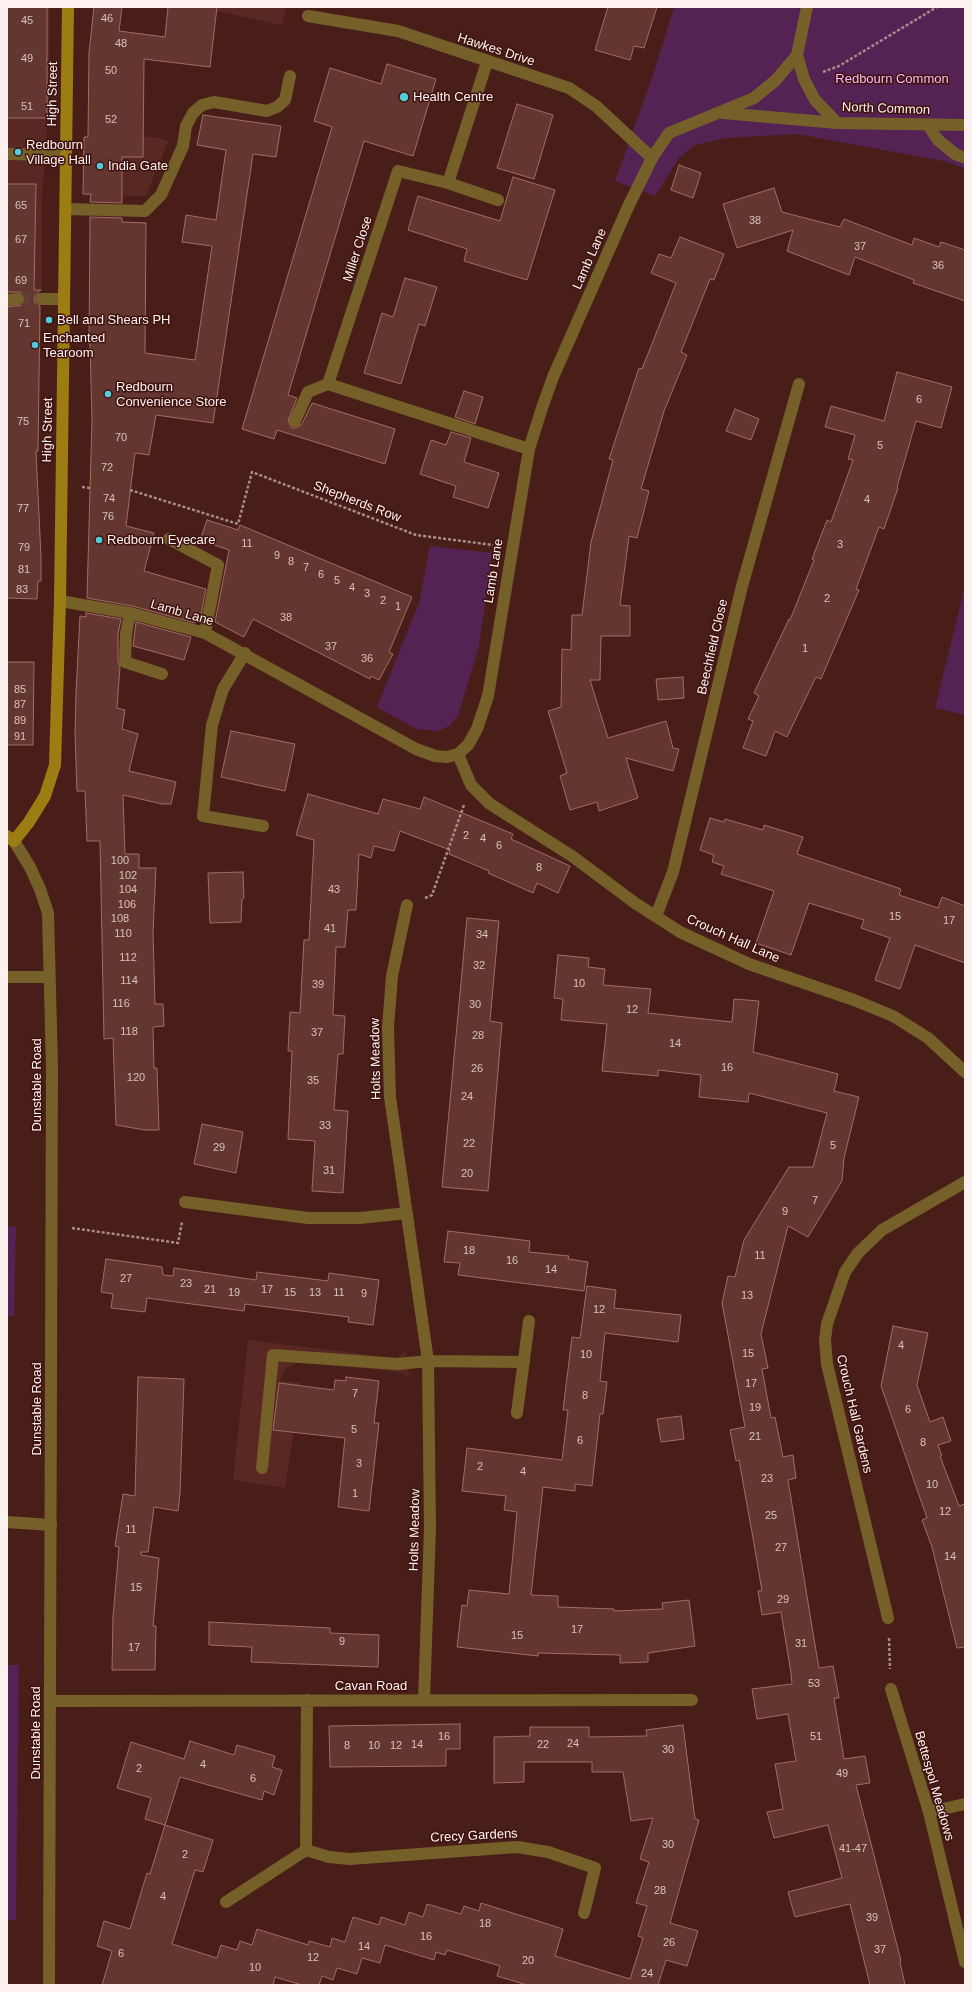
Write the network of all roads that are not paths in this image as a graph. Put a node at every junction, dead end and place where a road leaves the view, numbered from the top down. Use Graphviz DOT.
graph roads {
  1 [pos="68,7"];
  2 [pos="807,7"];
  3 [pos="308,16"];
  4 [pos="797,56"];
  5 [pos="488,62"];
  6 [pos="290,76"];
  7 [pos="721,113"];
  8 [pos="837,123"];
  9 [pos="928,125"];
  10 [pos="965,125"];
  11 [pos="7,154"];
  12 [pos="66,154"];
  13 [pos="652,158"];
  14 [pos="965,158"];
  15 [pos="448,183"];
  16 [pos="498,200"];
  17 [pos="66,209"];
  18 [pos="40,299"];
  19 [pos="64,299"];
  20 [pos="328,384"];
  21 [pos="799,384"];
  22 [pos="294,422"];
  23 [pos="530,449"];
  24 [pos="169,539"];
  25 [pos="60,600"];
  26 [pos="130,613"];
  27 [pos="205,633"];
  28 [pos="245,653"];
  29 [pos="162,674"];
  30 [pos="458,754"];
  31 [pos="263,826"];
  32 [pos="10,839"];
  33 [pos="408,905"];
  34 [pos="656,916"];
  35 [pos="7,977"];
  36 [pos="49,977"];
  37 [pos="965,1072"];
  38 [pos="965,1182"];
  39 [pos="185,1202"];
  40 [pos="407,1213"];
  41 [pos="529,1321"];
  42 [pos="428,1361"];
  43 [pos="524,1362"];
  44 [pos="517,1413"];
  45 [pos="262,1468"];
  46 [pos="7,1522"];
  47 [pos="51,1525"];
  48 [pos="888,1618"];
  49 [pos="891,1689"];
  50 [pos="307,1700"];
  51 [pos="424,1700"];
  52 [pos="692,1700"];
  53 [pos="50,1701"];
  54 [pos="965,1804"];
  55 [pos="929,1812"];
  56 [pos="306,1850"];
  57 [pos="226,1902"];
  58 [pos="584,1913"];
  59 [pos="965,1962"];
  60 [pos="49,1985"];
  1 -- 12 [label="street, High Street"];
  2 -- 4 [label="street"];
  3 -- 5 [label="street, Hawkes Drive"];
  4 -- 7 [label="street, Lamb Lane"];
  4 -- 8 [label="street, North Common"];
  5 -- 13 [label="street, Hawkes Drive"];
  5 -- 15 [label="street"];
  6 -- 17 [label="street"];
  7 -- 8 [label="street"];
  7 -- 13 [label="street, Lamb Lane"];
  8 -- 9 [label="street, North Common"];
  9 -- 10 [label="street, North Common"];
  9 -- 14 [label="street"];
  11 -- 12 [label="street"];
  12 -- 17 [label="street, High Street"];
  13 -- 23 [label="street, Lamb Lane"];
  15 -- 16 [label="street, Miller Close"];
  15 -- 20 [label="street, Miller Close"];
  17 -- 19 [label="street, High Street"];
  18 -- 19 [label="street"];
  19 -- 25 [label="street, High Street"];
  20 -- 22 [label="street"];
  20 -- 23 [label="street"];
  21 -- 34 [label="street, Beechfield Close"];
  23 -- 30 [label="street, Lamb Lane"];
  24 -- 27 [label="street"];
  25 -- 26 [label="street, Lamb Lane"];
  25 -- 32 [label="street, High Street"];
  26 -- 27 [label="street, Lamb Lane"];
  26 -- 29 [label="street"];
  27 -- 28 [label="street, Lamb Lane"];
  28 -- 30 [label="street, Lamb Lane"];
  28 -- 31 [label="street"];
  30 -- 34 [label="street, Crouch Hall Lane"];
  32 -- 36 [label="street, Dunstable Road"];
  33 -- 40 [label="street, Holts Meadow"];
  34 -- 37 [label="street, Crouch Hall Lane"];
  35 -- 36 [label="street"];
  36 -- 47 [label="street, Dunstable Road"];
  38 -- 48 [label="street, Crouch Hall Gardens"];
  39 -- 40 [label="street"];
  40 -- 42 [label="street, Holts Meadow"];
  41 -- 43 [label="street"];
  42 -- 43 [label="street"];
  42 -- 45 [label="street"];
  42 -- 51 [label="street, Holts Meadow"];
  43 -- 44 [label="street"];
  46 -- 47 [label="street"];
  47 -- 53 [label="street, Dunstable Road"];
  49 -- 55 [label="street, Bettespol Meadows"];
  50 -- 51 [label="street, Cavan Road"];
  50 -- 53 [label="street, Cavan Road"];
  50 -- 56 [label="street"];
  51 -- 52 [label="street, Cavan Road"];
  53 -- 60 [label="street, Dunstable Road"];
  54 -- 55 [label="street"];
  55 -- 59 [label="street, Bettespol Meadows"];
  56 -- 57 [label="street"];
  56 -- 58 [label="street, Crecy Gardens"];
}
